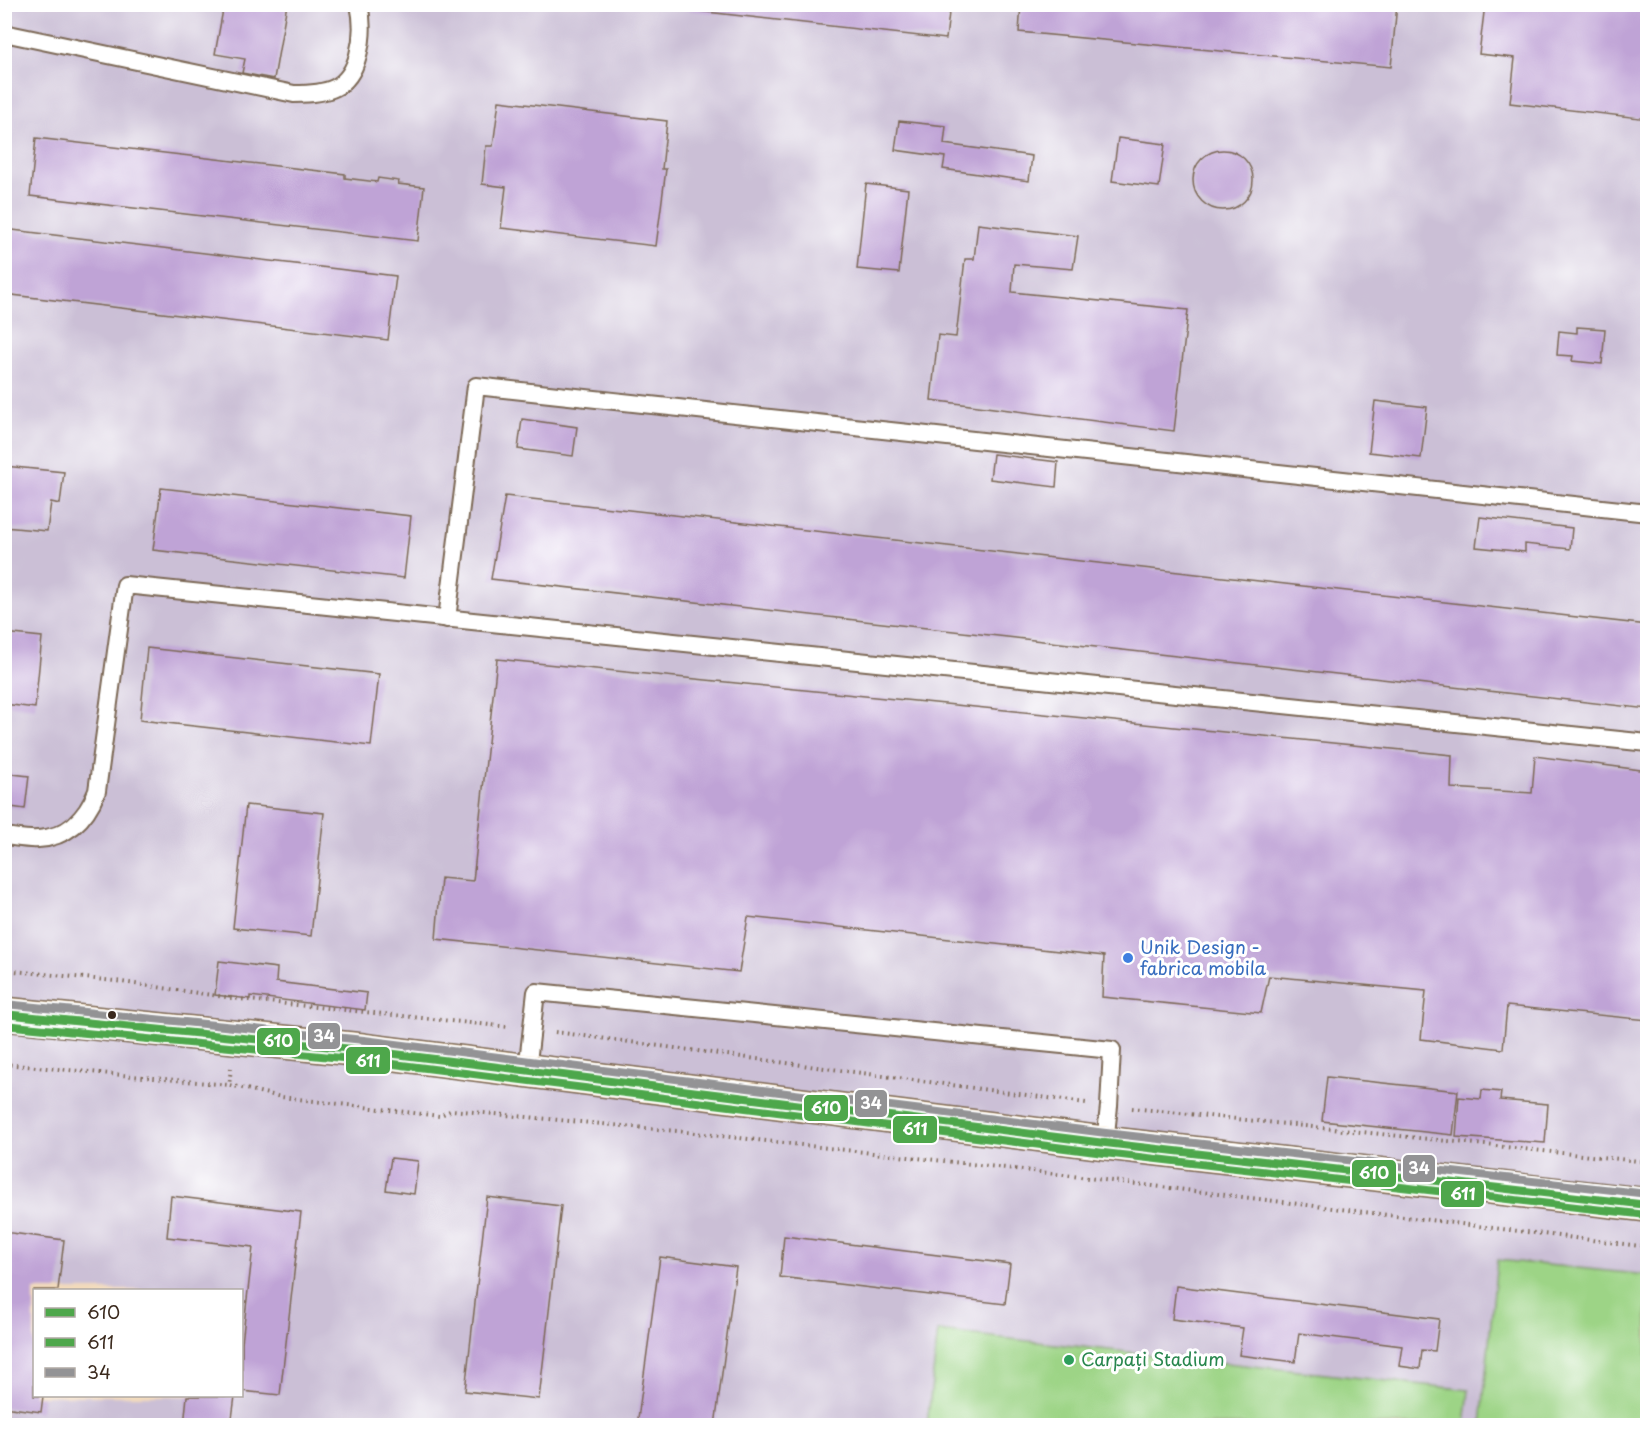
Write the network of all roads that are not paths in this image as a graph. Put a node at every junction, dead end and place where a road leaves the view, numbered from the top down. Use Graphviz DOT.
graph roads {
  1 [pos="359,4"];
  2 [pos="4,33"];
  3 [pos="1647,513"];
  4 [pos="447,619"];
  5 [pos="1647,743"];
  6 [pos="4,836"];
  7 [pos="4,1014"];
  8 [pos="527,1071"];
  9 [pos="1105,1143"];
  10 [pos="1647,1205"];
  1 -- 2 [label="lane"];
  3 -- 4 [label="lane"];
  4 -- 5 [label="lane"];
  4 -- 6 [label="lane"];
  7 -- 8 [label="main road"];
  8 -- 9 [label="main road"];
  8 -- 9 [label="lane"];
  9 -- 10 [label="main road"];
}
